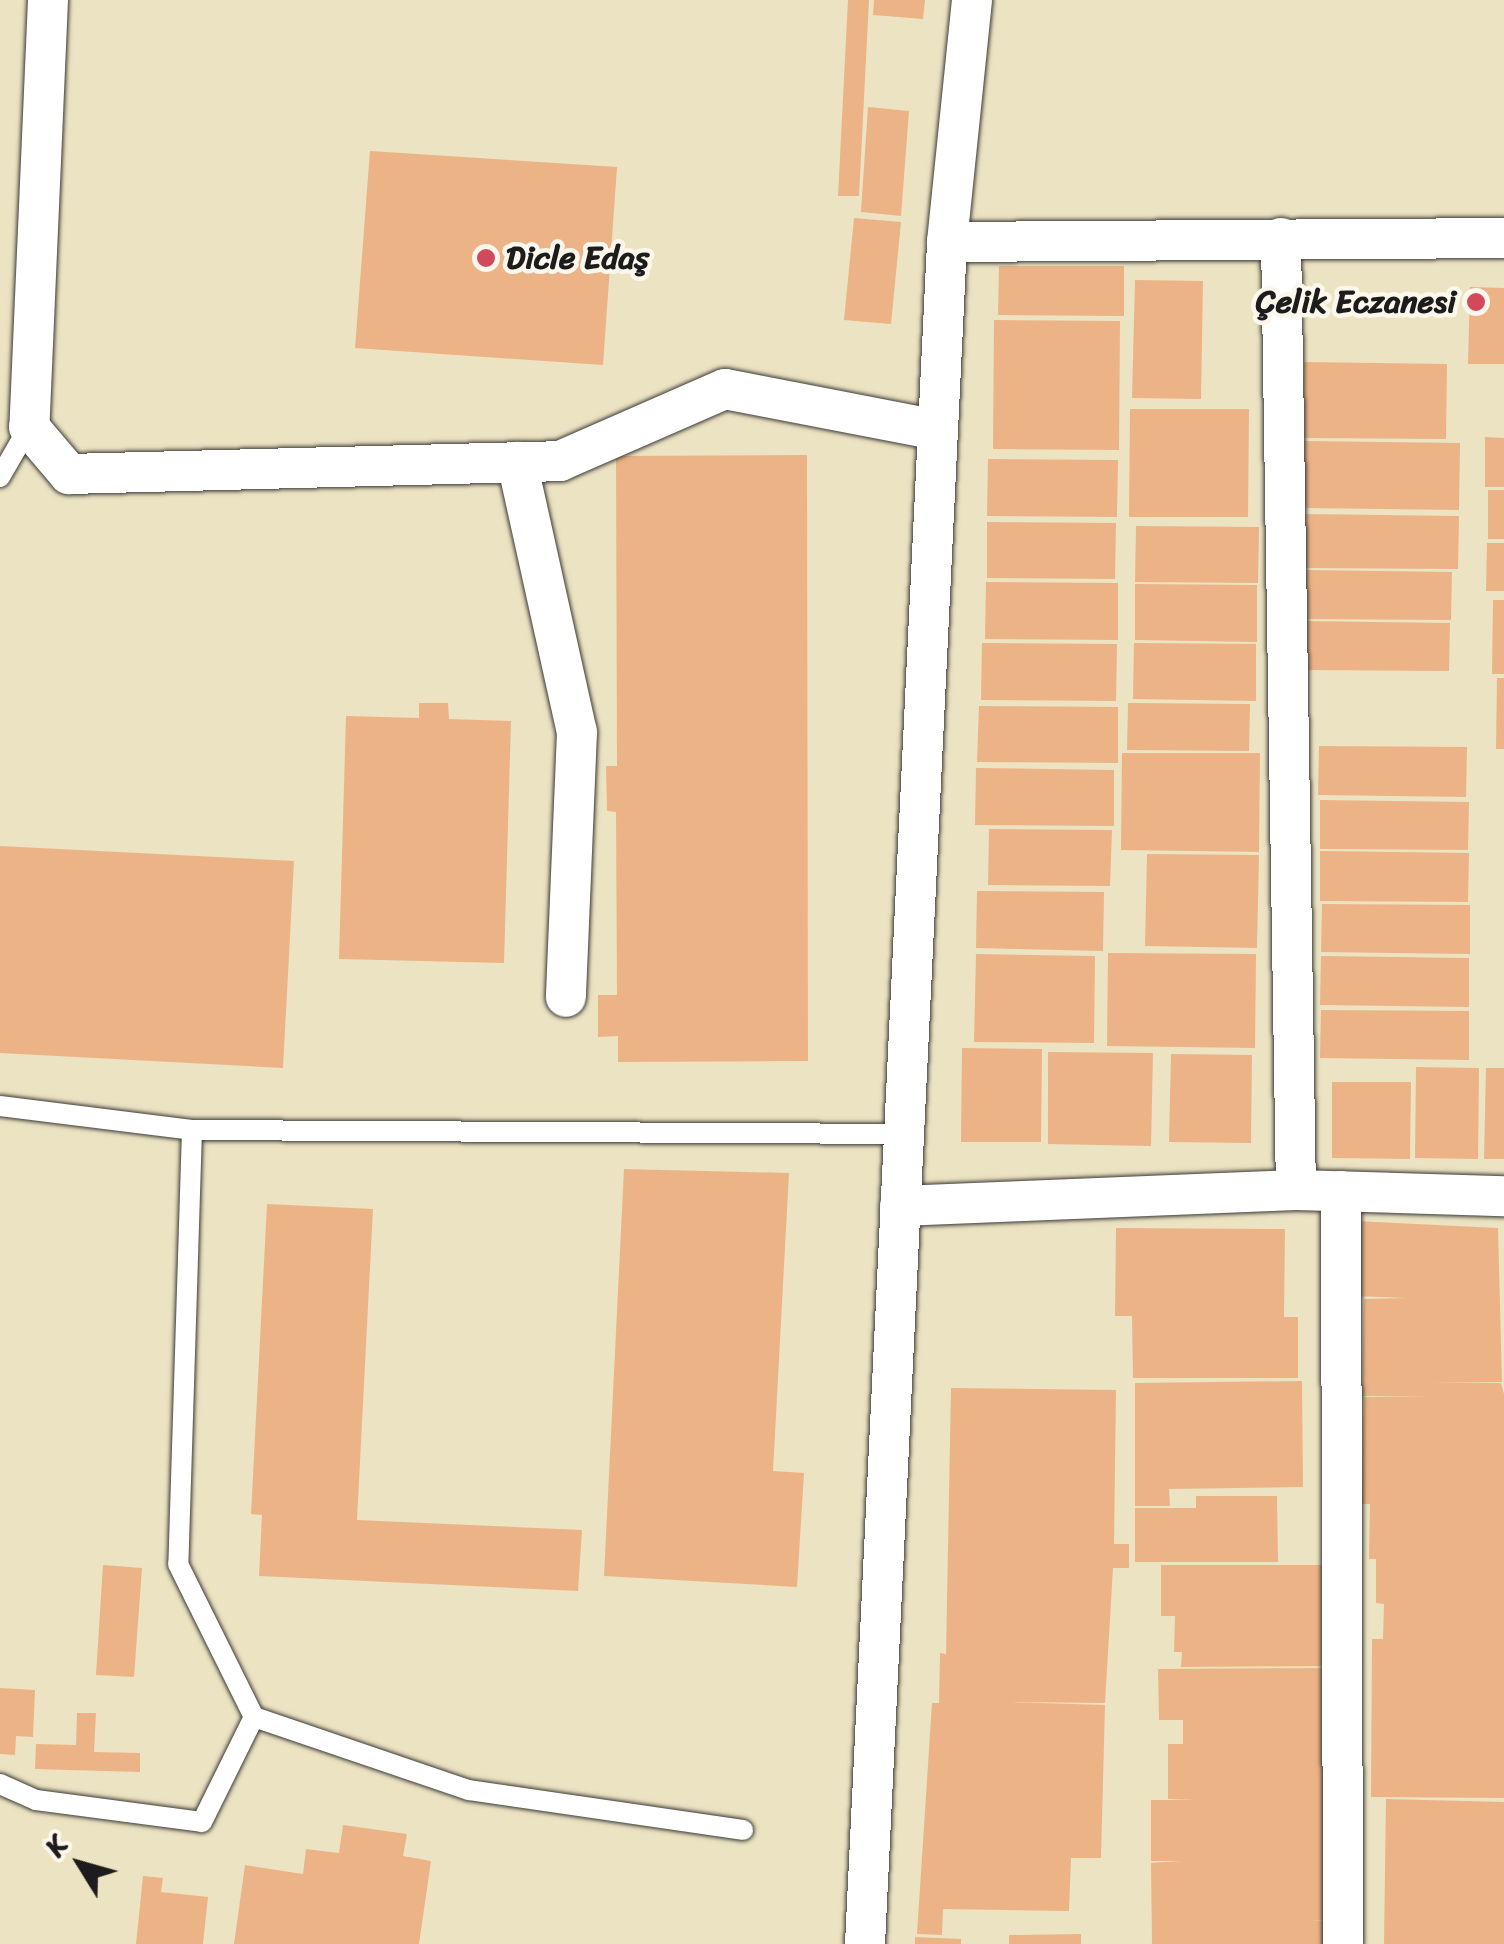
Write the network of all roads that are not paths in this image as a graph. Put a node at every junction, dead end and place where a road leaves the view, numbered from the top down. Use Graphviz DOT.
graph roads {
  1 [pos="48,0"];
  2 [pos="972,0"];
  3 [pos="1281,238"];
  4 [pos="1504,238"];
  5 [pos="947,242"];
  6 [pos="29,427"];
  7 [pos="938,430"];
  8 [pos="517,462"];
  9 [pos="0,477"];
  10 [pos="566,997"];
  11 [pos="0,1106"];
  12 [pos="192,1130"];
  13 [pos="903,1134"];
  14 [pos="1296,1190"];
  15 [pos="1341,1191"];
  16 [pos="1504,1196"];
  17 [pos="900,1206"];
  18 [pos="254,1717"];
  19 [pos="0,1784"];
  20 [pos="742,1830"];
  21 [pos="866,1944"];
  22 [pos="1344,1944"];
  1 -- 6 [label="street"];
  2 -- 5 [label="street"];
  3 -- 4 [label="street"];
  3 -- 5 [label="street"];
  3 -- 14 [label="street"];
  5 -- 7 [label="street"];
  6 -- 8 [label="street"];
  6 -- 9 [label="lane"];
  7 -- 8 [label="street"];
  7 -- 13 [label="street"];
  8 -- 10 [label="street"];
  11 -- 12 [label="lane"];
  12 -- 13 [label="lane"];
  12 -- 18 [label="lane"];
  13 -- 17 [label="street"];
  14 -- 15 [label="street"];
  14 -- 17 [label="street"];
  15 -- 16 [label="street"];
  15 -- 22 [label="street"];
  17 -- 21 [label="street"];
  18 -- 19 [label="lane"];
  18 -- 20 [label="lane"];
}
